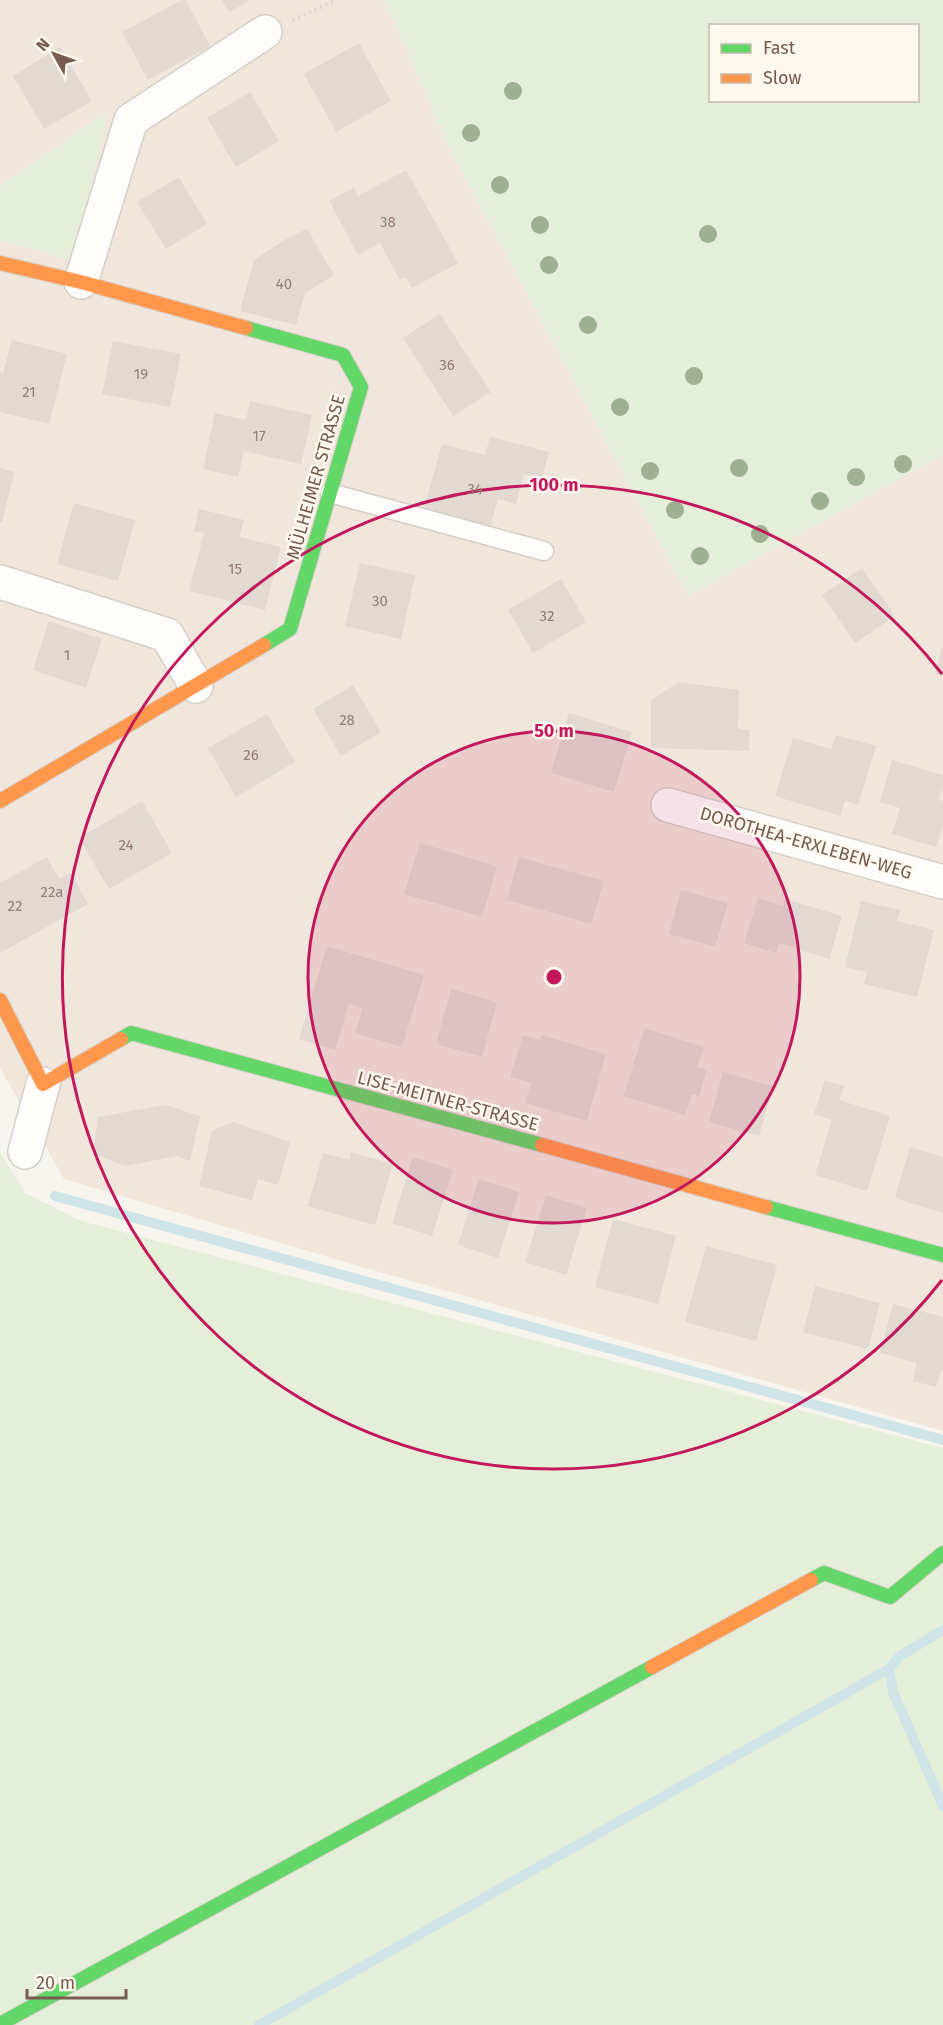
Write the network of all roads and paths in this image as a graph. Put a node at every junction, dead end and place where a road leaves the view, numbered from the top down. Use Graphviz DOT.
graph roads {
  1 [pos="336,0"];
  2 [pos="265,32"];
  3 [pos="0,263"];
  4 [pos="81,282"];
  5 [pos="330,494"];
  6 [pos="544,552"];
  7 [pos="0,582"];
  8 [pos="196,686"];
  9 [pos="0,801"];
  10 [pos="669,805"];
  11 [pos="943,882"];
  12 [pos="0,1000"];
  13 [pos="44,1084"];
  14 [pos="18,1145"];
  15 [pos="943,1255"];
  16 [pos="943,1553"];
  17 [pos="0,2024"];
  1 -- 2 [label="path"];
  2 -- 4 [label="street"];
  3 -- 4 [label="street, MÜLHEIMER STRASSE"];
  4 -- 5 [label="street, MÜLHEIMER STRASSE"];
  5 -- 6 [label="lane"];
  5 -- 8 [label="street, MÜLHEIMER STRASSE"];
  7 -- 8 [label="street"];
  8 -- 9 [label="street, MÜLHEIMER STRASSE"];
  10 -- 11 [label="street, DOROTHEA-ERXLEBEN-WEG"];
  12 -- 13 [label="street"];
  13 -- 14 [label="street"];
  13 -- 15 [label="street, LISE-MEITNER-STRASSE"];
  16 -- 17 [label="street"];
}
